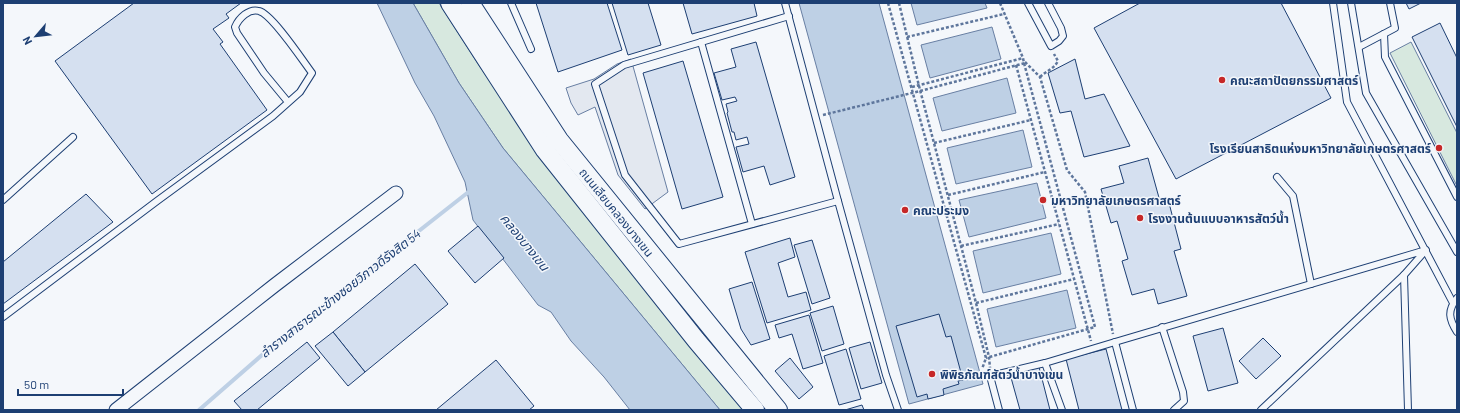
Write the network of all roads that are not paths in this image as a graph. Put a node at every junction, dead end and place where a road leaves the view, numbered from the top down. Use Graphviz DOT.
graph roads {
  1 [pos="450,3"];
  2 [pos="470,3"];
  3 [pos="511,3"];
  4 [pos="785,3"];
  5 [pos="1028,3"];
  6 [pos="1048,3"];
  7 [pos="1333,3"];
  8 [pos="1351,3"];
  9 [pos="1390,3"];
  10 [pos="789,16"];
  11 [pos="1384,34"];
  12 [pos="701,42"];
  13 [pos="1359,47"];
  14 [pos="531,49"];
  15 [pos="288,102"];
  16 [pos="72,137"];
  17 [pos="1278,177"];
  18 [pos="396,193"];
  19 [pos="1457,198"];
  20 [pos="3,200"];
  21 [pos="838,201"];
  22 [pos="752,224"];
  23 [pos="1426,250"];
  24 [pos="1457,252"];
  25 [pos="1404,275"];
  26 [pos="1311,284"];
  27 [pos="1455,301"];
  28 [pos="3,317"];
  29 [pos="1162,327"];
  30 [pos="1457,332"];
  31 [pos="1114,342"];
  32 [pos="1045,363"];
  33 [pos="116,410"];
  34 [pos="755,410"];
  35 [pos="778,410"];
  36 [pos="898,410"];
  37 [pos="999,410"];
  38 [pos="1062,410"];
  39 [pos="1134,410"];
  40 [pos="1174,410"];
  41 [pos="1261,410"];
  42 [pos="1408,410"];
  1 -- 34 [label="main road, ถนนเลียบคลองบางเขน"];
  2 -- 35 [label="main road, ถนนเลียบคลองบางเขน"];
  3 -- 14 [label="lane"];
  4 -- 10 [label="lane"];
  5 -- 6 [label="lane"];
  7 -- 23 [label="lane"];
  8 -- 13 [label="lane"];
  9 -- 11 [label="lane"];
  10 -- 12 [label="lane"];
  10 -- 21 [label="lane"];
  11 -- 13 [label="lane"];
  11 -- 19 [label="lane"];
  12 -- 22 [label="lane"];
  12 -- 22 [label="lane"];
  13 -- 24 [label="lane"];
  15 -- 15 [label="lane"];
  15 -- 28 [label="lane"];
  16 -- 20 [label="lane"];
  17 -- 26 [label="lane"];
  18 -- 33 [label="street"];
  21 -- 22 [label="lane"];
  21 -- 36 [label="lane"];
  23 -- 25 [label="lane"];
  23 -- 26 [label="lane"];
  23 -- 27 [label="lane"];
  25 -- 41 [label="lane"];
  25 -- 42 [label="lane"];
  26 -- 29 [label="lane"];
  27 -- 30 [label="lane"];
  29 -- 31 [label="lane"];
  29 -- 40 [label="lane"];
  31 -- 32 [label="lane"];
  31 -- 39 [label="lane"];
  32 -- 37 [label="lane"];
  32 -- 38 [label="lane"];
}
